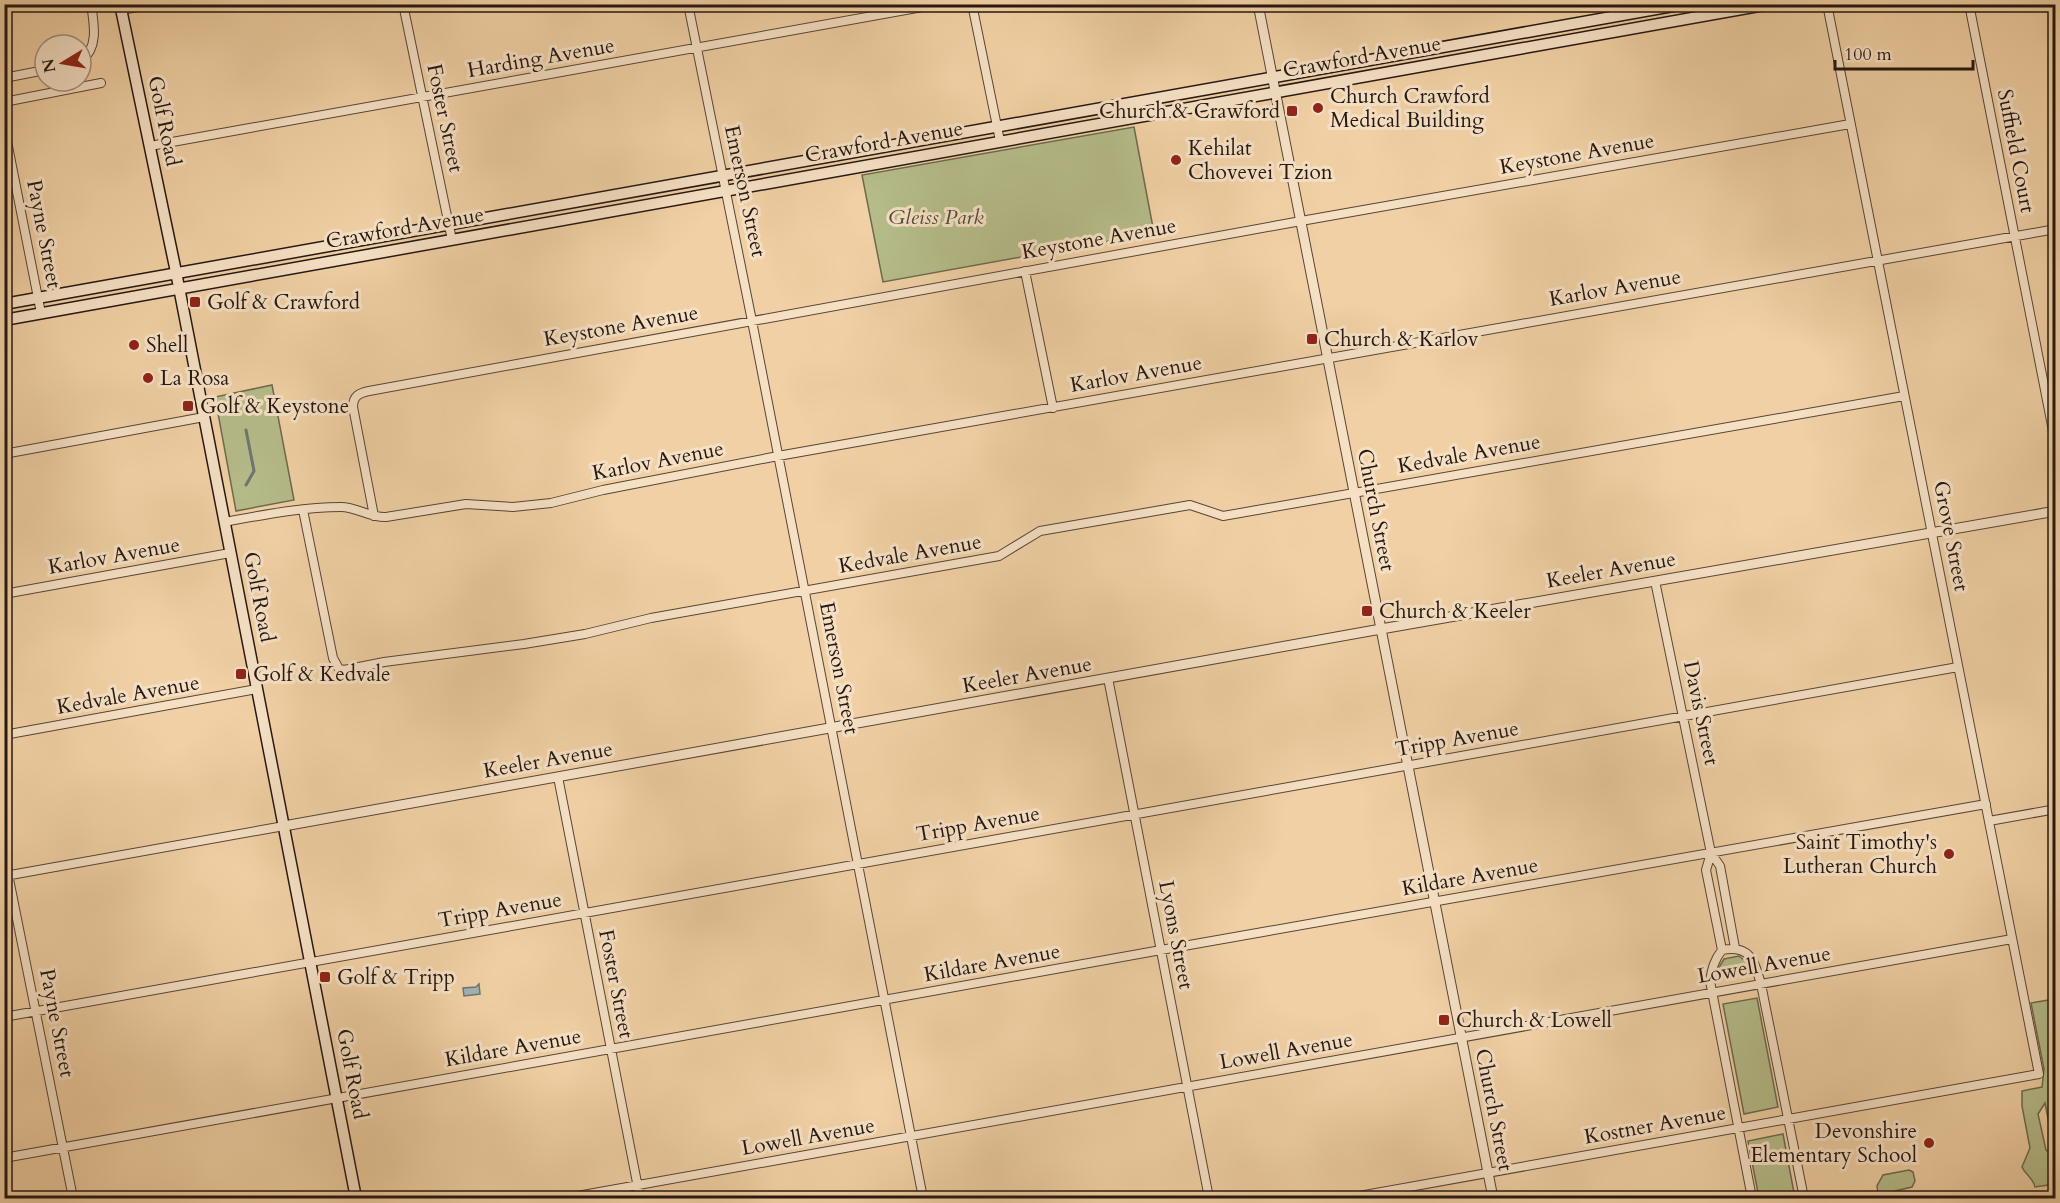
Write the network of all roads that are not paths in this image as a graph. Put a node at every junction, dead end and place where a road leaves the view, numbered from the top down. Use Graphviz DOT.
graph roads {
  1 [pos="91,4"];
  2 [pos="155,4"];
  3 [pos="404,4"];
  4 [pos="688,4"];
  5 [pos="939,4"];
  6 [pos="972,4"];
  7 [pos="1258,4"];
  8 [pos="1684,4"];
  9 [pos="1770,4"];
  10 [pos="1827,4"];
  11 [pos="1970,4"];
  12 [pos="121,8"];
  13 [pos="1549,28"];
  14 [pos="93,33"];
  15 [pos="1552,43"];
  16 [pos="697,49"];
  17 [pos="33,72"];
  18 [pos="4,78"];
  19 [pos="1273,78"];
  20 [pos="101,83"];
  21 [pos="1276,92"];
  22 [pos="423,97"];
  23 [pos="4,102"];
  24 [pos="1850,124"];
  25 [pos="4,126"];
  26 [pos="997,127"];
  27 [pos="1000,141"];
  28 [pos="150,146"];
  29 [pos="723,176"];
  30 [pos="726,190"];
  31 [pos="1302,221"];
  32 [pos="449,225"];
  33 [pos="2055,229"];
  34 [pos="2015,236"];
  35 [pos="452,240"];
  36 [pos="1877,260"];
  37 [pos="1025,271"];
  38 [pos="176,272"];
  39 [pos="179,288"];
  40 [pos="38,298"];
  41 [pos="4,304"];
  42 [pos="41,313"];
  43 [pos="4,320"];
  44 [pos="753,321"];
  45 [pos="1328,357"];
  46 [pos="1904,396"];
  47 [pos="1053,408"];
  48 [pos="204,417"];
  49 [pos="2055,446"];
  50 [pos="4,454"];
  51 [pos="778,456"];
  52 [pos="1355,493"];
  53 [pos="303,510"];
  54 [pos="2055,511"];
  55 [pos="374,516"];
  56 [pos="224,522"];
  57 [pos="1931,532"];
  58 [pos="231,553"];
  59 [pos="1655,581"];
  60 [pos="805,592"];
  61 [pos="4,594"];
  62 [pos="1381,629"];
  63 [pos="1958,667"];
  64 [pos="1108,678"];
  65 [pos="257,689"];
  66 [pos="1683,717"];
  67 [pos="832,728"];
  68 [pos="4,735"];
  69 [pos="1408,765"];
  70 [pos="558,777"];
  71 [pos="1986,804"];
  72 [pos="2055,809"];
  73 [pos="1135,814"];
  74 [pos="1989,821"];
  75 [pos="284,826"];
  76 [pos="1711,853"];
  77 [pos="4,854"];
  78 [pos="859,864"];
  79 [pos="7,876"];
  80 [pos="1435,902"];
  81 [pos="584,913"];
  82 [pos="2012,939"];
  83 [pos="1735,948"];
  84 [pos="1161,950"];
  85 [pos="1722,950"];
  86 [pos="310,962"];
  87 [pos="1761,984"];
  88 [pos="1712,993"];
  89 [pos="885,1000"];
  90 [pos="36,1012"];
  91 [pos="4,1017"];
  92 [pos="1461,1038"];
  93 [pos="611,1049"];
  94 [pos="2039,1074"];
  95 [pos="1187,1086"];
  96 [pos="337,1098"];
  97 [pos="1787,1120"];
  98 [pos="1738,1128"];
  99 [pos="911,1136"];
  100 [pos="63,1148"];
  101 [pos="4,1158"];
  102 [pos="1488,1173"];
  103 [pos="638,1186"];
  104 [pos="73,1198"];
  105 [pos="357,1198"];
  106 [pos="566,1198"];
  107 [pos="640,1198"];
  108 [pos="923,1198"];
  109 [pos="1209,1198"];
  110 [pos="1348,1198"];
  111 [pos="1492,1198"];
  112 [pos="1752,1198"];
  113 [pos="1804,1198"];
  1 -- 14 [label="street"];
  2 -- 12 [label="street"];
  3 -- 22 [label="street, Foster Street"];
  4 -- 16 [label="street, Emerson Street"];
  5 -- 16 [label="street, Harding Avenue"];
  6 -- 26 [label="street"];
  7 -- 19 [label="street, Church Street"];
  8 -- 13 [label="main road, Crawford Avenue"];
  9 -- 15 [label="main road, Crawford Avenue"];
  10 -- 24 [label="street, Grove Street"];
  11 -- 34 [label="street, Suffield Court"];
  12 -- 28 [label="main road, Golf Road"];
  13 -- 15 [label="street"];
  13 -- 19 [label="main road, Crawford Avenue"];
  15 -- 21 [label="main road, Crawford Avenue"];
  16 -- 22 [label="street, Harding Avenue"];
  16 -- 29 [label="street, Emerson Street"];
  17 -- 18 [label="street"];
  19 -- 21 [label="street, Church Street"];
  19 -- 26 [label="main road, Crawford Avenue"];
  20 -- 23 [label="street"];
  21 -- 27 [label="main road, Crawford Avenue"];
  21 -- 31 [label="street, Church Street"];
  22 -- 28 [label="street, Harding Avenue"];
  22 -- 32 [label="street, Foster Street"];
  24 -- 31 [label="street, Keystone Avenue"];
  24 -- 36 [label="street, Grove Street"];
  25 -- 40 [label="street, Payne Street"];
  26 -- 27 [label="street"];
  26 -- 29 [label="main road, Crawford Avenue"];
  27 -- 30 [label="main road, Crawford Avenue"];
  28 -- 38 [label="main road, Golf Road"];
  29 -- 30 [label="street, Emerson Street"];
  29 -- 32 [label="main road, Crawford Avenue"];
  30 -- 35 [label="main road, Crawford Avenue"];
  30 -- 44 [label="street, Emerson Street"];
  31 -- 37 [label="street, Keystone Avenue"];
  31 -- 45 [label="street, Church Street"];
  32 -- 35 [label="street, Foster Street"];
  32 -- 38 [label="main road, Crawford Avenue"];
  33 -- 34 [label="street, Karlov Avenue"];
  34 -- 36 [label="street, Karlov Avenue"];
  34 -- 49 [label="street, Suffield Court"];
  35 -- 39 [label="main road, Crawford Avenue"];
  36 -- 45 [label="street, Karlov Avenue"];
  36 -- 46 [label="street, Grove Street"];
  37 -- 44 [label="street, Keystone Avenue"];
  37 -- 47 [label="street"];
  38 -- 39 [label="main road, Golf Road"];
  38 -- 40 [label="main road, Crawford Avenue"];
  39 -- 42 [label="main road, Crawford Avenue"];
  39 -- 48 [label="main road, Golf Road"];
  40 -- 41 [label="main road, Crawford Avenue"];
  40 -- 42 [label="street, Payne Street"];
  42 -- 43 [label="main road, Crawford Avenue"];
  44 -- 51 [label="street, Emerson Street"];
  44 -- 55 [label="street, Keystone Avenue"];
  45 -- 47 [label="street, Karlov Avenue"];
  45 -- 52 [label="street, Church Street"];
  46 -- 52 [label="street, Kedvale Avenue"];
  46 -- 57 [label="street, Grove Street"];
  47 -- 51 [label="street, Karlov Avenue"];
  48 -- 50 [label="street"];
  48 -- 56 [label="main road, Golf Road"];
  51 -- 55 [label="street, Karlov Avenue"];
  51 -- 60 [label="street, Emerson Street"];
  52 -- 60 [label="street, Kedvale Avenue"];
  52 -- 62 [label="street, Church Street"];
  53 -- 55 [label="street, Karlov Avenue"];
  53 -- 56 [label="street, Karlov Avenue"];
  53 -- 60 [label="street, Kedvale Avenue"];
  54 -- 57 [label="street, Keeler Avenue"];
  56 -- 58 [label="main road, Golf Road"];
  57 -- 59 [label="street, Keeler Avenue"];
  57 -- 63 [label="street, Grove Street"];
  58 -- 61 [label="street, Karlov Avenue"];
  58 -- 65 [label="main road, Golf Road"];
  59 -- 62 [label="street, Keeler Avenue"];
  59 -- 66 [label="street, Davis Street"];
  60 -- 67 [label="street, Emerson Street"];
  62 -- 64 [label="street, Keeler Avenue"];
  62 -- 69 [label="street, Church Street"];
  63 -- 66 [label="street, Tripp Avenue"];
  63 -- 71 [label="street, Grove Street"];
  64 -- 67 [label="street, Keeler Avenue"];
  64 -- 73 [label="street, Lyons Street"];
  65 -- 68 [label="street, Kedvale Avenue"];
  65 -- 75 [label="main road, Golf Road"];
  66 -- 69 [label="street, Tripp Avenue"];
  66 -- 76 [label="street, Davis Street"];
  67 -- 70 [label="street, Keeler Avenue"];
  67 -- 78 [label="street, Emerson Street"];
  69 -- 73 [label="street, Tripp Avenue"];
  69 -- 80 [label="street, Church Street"];
  70 -- 75 [label="street, Keeler Avenue"];
  70 -- 81 [label="street, Foster Street"];
  71 -- 74 [label="street, Grove Street"];
  71 -- 76 [label="street, Kildare Avenue"];
  72 -- 74 [label="street"];
  73 -- 78 [label="street, Tripp Avenue"];
  73 -- 84 [label="street, Lyons Street"];
  74 -- 82 [label="street, Grove Street"];
  75 -- 79 [label="street, Keeler Avenue"];
  75 -- 86 [label="main road, Golf Road"];
  76 -- 80 [label="street, Kildare Avenue"];
  76 -- 83 [label="street, Davis Street"];
  76 -- 85 [label="street, Davis Street"];
  77 -- 79 [label="street, Payne Street"];
  78 -- 81 [label="street, Tripp Avenue"];
  78 -- 89 [label="street, Emerson Street"];
  79 -- 90 [label="street, Payne Street"];
  80 -- 84 [label="street, Kildare Avenue"];
  80 -- 92 [label="street, Church Street"];
  81 -- 86 [label="street, Tripp Avenue"];
  81 -- 93 [label="street, Foster Street"];
  82 -- 87 [label="street, Lowell Avenue"];
  82 -- 94 [label="street, Grove Street"];
  83 -- 85 [label="street"];
  83 -- 87 [label="street"];
  84 -- 89 [label="street, Kildare Avenue"];
  84 -- 95 [label="street, Lyons Street"];
  85 -- 88 [label="street"];
  86 -- 90 [label="street, Tripp Avenue"];
  86 -- 96 [label="main road, Golf Road"];
  87 -- 88 [label="street, Lowell Avenue"];
  87 -- 97 [label="street"];
  88 -- 92 [label="street, Lowell Avenue"];
  88 -- 98 [label="street"];
  89 -- 93 [label="street, Kildare Avenue"];
  89 -- 99 [label="street, Emerson Street"];
  90 -- 91 [label="street, Tripp Avenue"];
  90 -- 100 [label="street, Payne Street"];
  92 -- 95 [label="street, Lowell Avenue"];
  92 -- 102 [label="street, Church Street"];
  93 -- 96 [label="street, Kildare Avenue"];
  93 -- 103 [label="street, Foster Street"];
  94 -- 97 [label="street, Kostner Avenue"];
  95 -- 99 [label="street, Lowell Avenue"];
  95 -- 109 [label="street, Lyons Street"];
  96 -- 100 [label="street, Kildare Avenue"];
  96 -- 105 [label="main road, Golf Road"];
  97 -- 98 [label="street, Kostner Avenue"];
  97 -- 113 [label="street"];
  98 -- 102 [label="street, Kostner Avenue"];
  98 -- 112 [label="street"];
  99 -- 103 [label="street, Lowell Avenue"];
  99 -- 108 [label="street, Emerson Street"];
  100 -- 101 [label="street, Kildare Avenue"];
  100 -- 104 [label="street, Payne Street"];
  102 -- 110 [label="street, Kostner Avenue"];
  102 -- 111 [label="street, Church Street"];
  103 -- 106 [label="street, Lowell Avenue"];
  103 -- 107 [label="street, Foster Street"];
}
